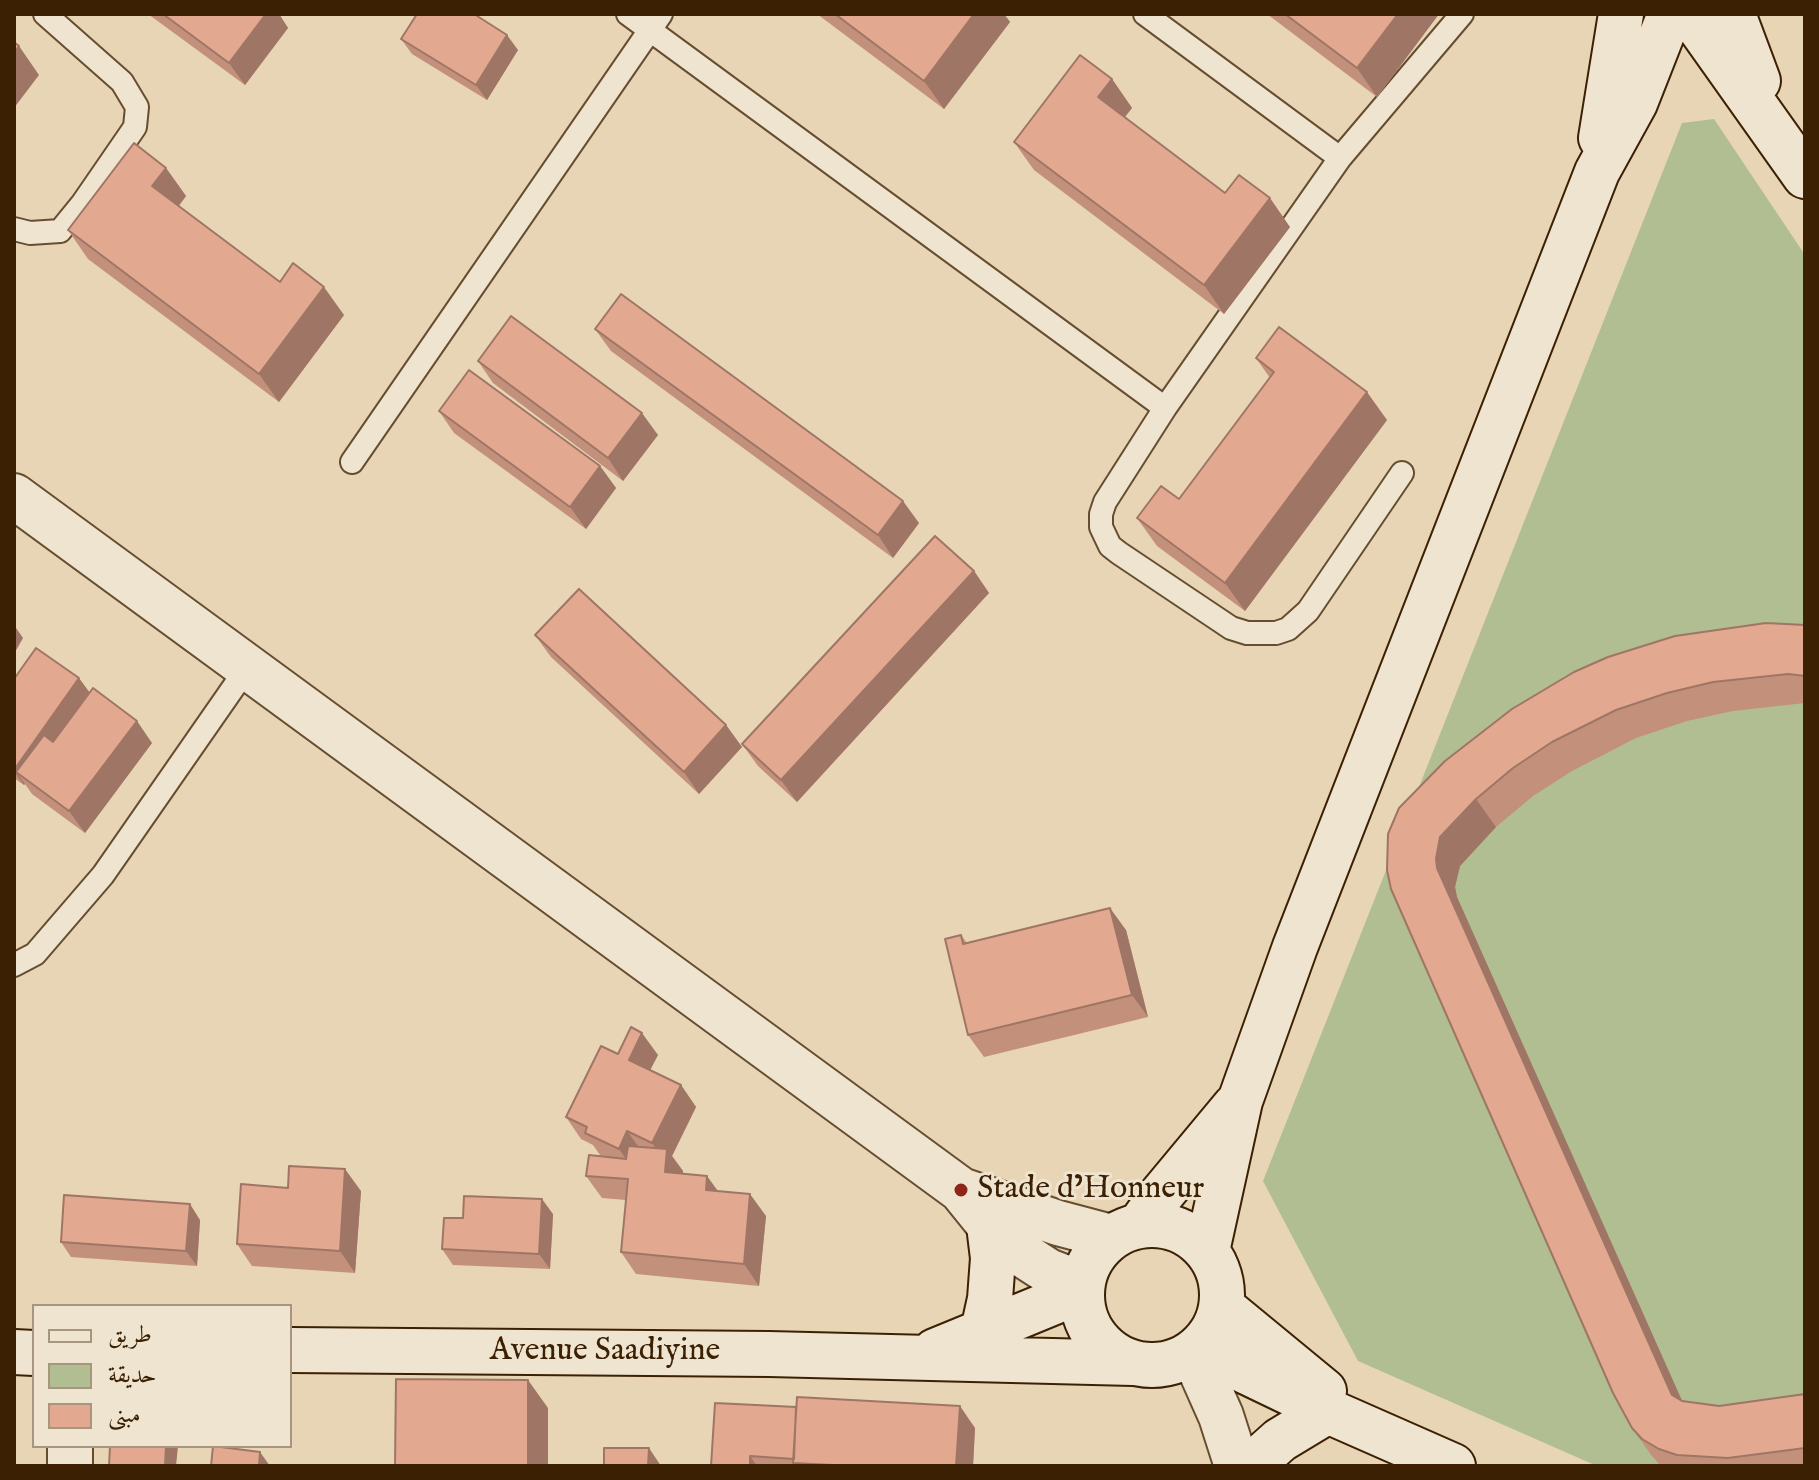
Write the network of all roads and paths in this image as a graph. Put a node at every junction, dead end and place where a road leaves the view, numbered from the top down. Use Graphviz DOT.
graph roads {
  1 [pos="45,14"];
  2 [pos="628,14"];
  3 [pos="1145,14"];
  4 [pos="1462,14"];
  5 [pos="1621,14"];
  6 [pos="1670,14"];
  7 [pos="1690,14"];
  8 [pos="1733,14"];
  9 [pos="656,22"];
  10 [pos="1779,140"];
  11 [pos="1340,158"];
  12 [pos="1597,172"];
  13 [pos="1805,176"];
  14 [pos="14,229"];
  15 [pos="1165,408"];
  16 [pos="352,462"];
  17 [pos="1402,473"];
  18 [pos="14,496"];
  19 [pos="247,668"];
  20 [pos="14,965"];
  21 [pos="1240,1101"];
  22 [pos="961,1190"];
  23 [pos="989,1225"];
  24 [pos="1126,1231"];
  25 [pos="1207,1251"];
  26 [pos="1082,1287"];
  27 [pos="1222,1307"];
  28 [pos="983,1331"];
  29 [pos="292,1350"];
  30 [pos="920,1357"];
  31 [pos="1172,1357"];
  32 [pos="1328,1411"];
  33 [pos="1375,1433"];
  34 [pos="1227,1466"];
  35 [pos="1237,1466"];
  36 [pos="1251,1466"];
  37 [pos="1453,1466"];
  1 -- 14 [label="lane"];
  2 -- 9 [label="lane"];
  3 -- 11 [label="lane"];
  4 -- 11 [label="lane"];
  5 -- 12 [label="main road"];
  6 -- 12 [label="main road"];
  7 -- 10 [label="main road"];
  8 -- 10 [label="main road"];
  9 -- 15 [label="lane"];
  9 -- 16 [label="lane"];
  10 -- 13 [label="main road"];
  11 -- 15 [label="lane"];
  12 -- 21 [label="main road"];
  15 -- 17 [label="lane"];
  18 -- 19 [label="main road"];
  19 -- 20 [label="lane"];
  19 -- 22 [label="main road"];
  21 -- 24 [label="main road"];
  21 -- 25 [label="main road"];
  22 -- 23 [label="main road"];
  22 -- 24 [label="main road"];
  23 -- 26 [label="main road"];
  23 -- 28 [label="main road"];
  24 -- 25 [label="main road"];
  24 -- 26 [label="main road"];
  25 -- 27 [label="main road"];
  26 -- 28 [label="main road, Avenue Saadiyine"];
  26 -- 31 [label="main road"];
  27 -- 31 [label="main road"];
  27 -- 33 [label="main road"];
  28 -- 30 [label="main road, Avenue Saadiyine"];
  29 -- 30 [label="main road, Avenue Saadiyine"];
  30 -- 31 [label="main road, Avenue Saadiyine"];
  31 -- 32 [label="main road"];
  31 -- 34 [label="main road"];
  31 -- 35 [label="main road"];
  32 -- 33 [label="main road"];
  32 -- 36 [label="main road"];
  33 -- 37 [label="main road"];
}
